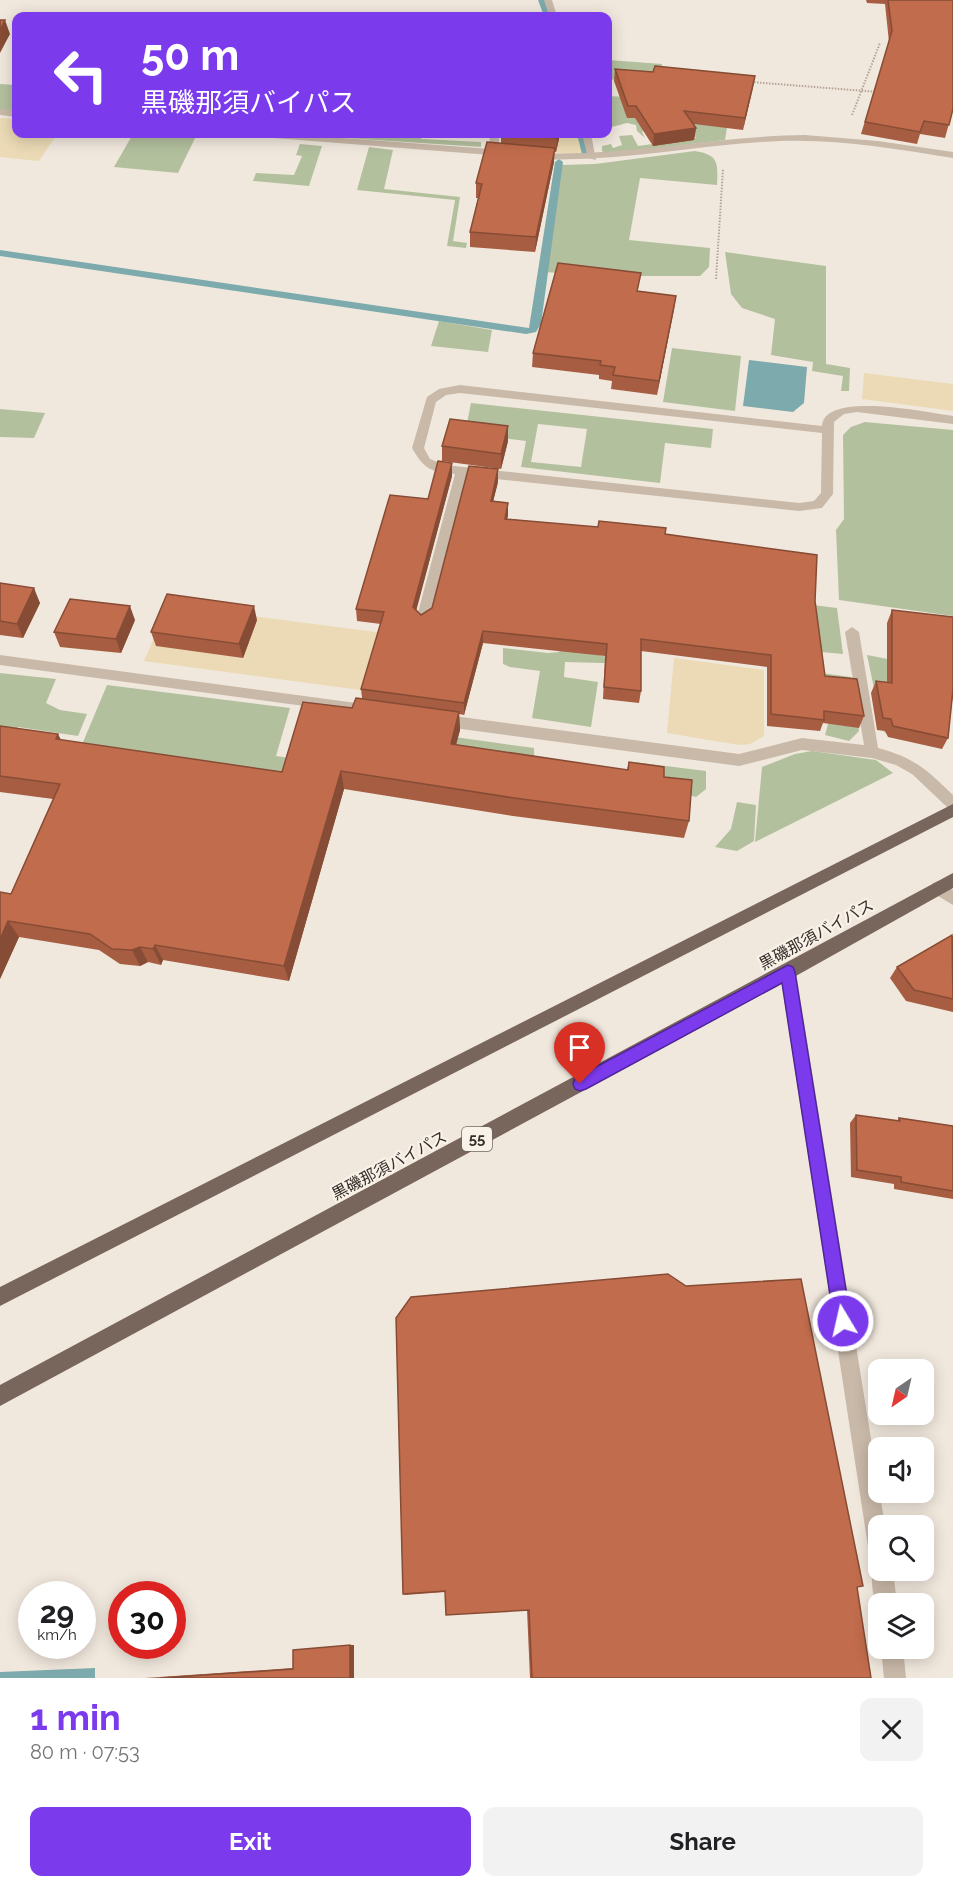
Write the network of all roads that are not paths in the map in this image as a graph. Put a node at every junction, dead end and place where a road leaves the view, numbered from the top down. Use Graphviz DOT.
graph roads {
  1 [pos="310,138"];
  2 [pos="494,138"];
  3 [pos="587,138"];
  4 [pos="496,153"];
  5 [pos="519,154"];
  6 [pos="530,155"];
  7 [pos="953,155"];
  8 [pos="593,159"];
  9 [pos="953,420"];
  10 [pos="828,430"];
  11 [pos="462,471"];
  12 [pos="423,620"];
  13 [pos="852,632"];
  14 [pos="0,660"];
  15 [pos="387,712"];
  16 [pos="422,717"];
  17 [pos="872,752"];
  18 [pos="953,804"];
  19 [pos="953,810"];
  20 [pos="948,889"];
  21 [pos="788,972"];
  22 [pos="0,1297"];
  23 [pos="0,1396"];
  24 [pos="873,1515"];
  25 [pos="893,1659"];
  26 [pos="895,1678"];
  1 -- 4 [label="street"];
  2 -- 4 [label="street"];
  3 -- 8 [label="street"];
  4 -- 5 [label="street"];
  6 -- 8 [label="street"];
  7 -- 8 [label="street"];
  9 -- 10 [label="street"];
  10 -- 11 [label="street"];
  10 -- 11 [label="street"];
  11 -- 12 [label="street"];
  13 -- 17 [label="street"];
  14 -- 15 [label="street"];
  16 -- 17 [label="street"];
  17 -- 18 [label="street"];
  19 -- 22 [label="main road"];
  20 -- 21 [label="main road, 黒磯那須バイパス / 55"];
  21 -- 23 [label="main road, 黒磯那須バイパス / 55"];
  21 -- 24 [label="street"];
  25 -- 26 [label="street"];
}
